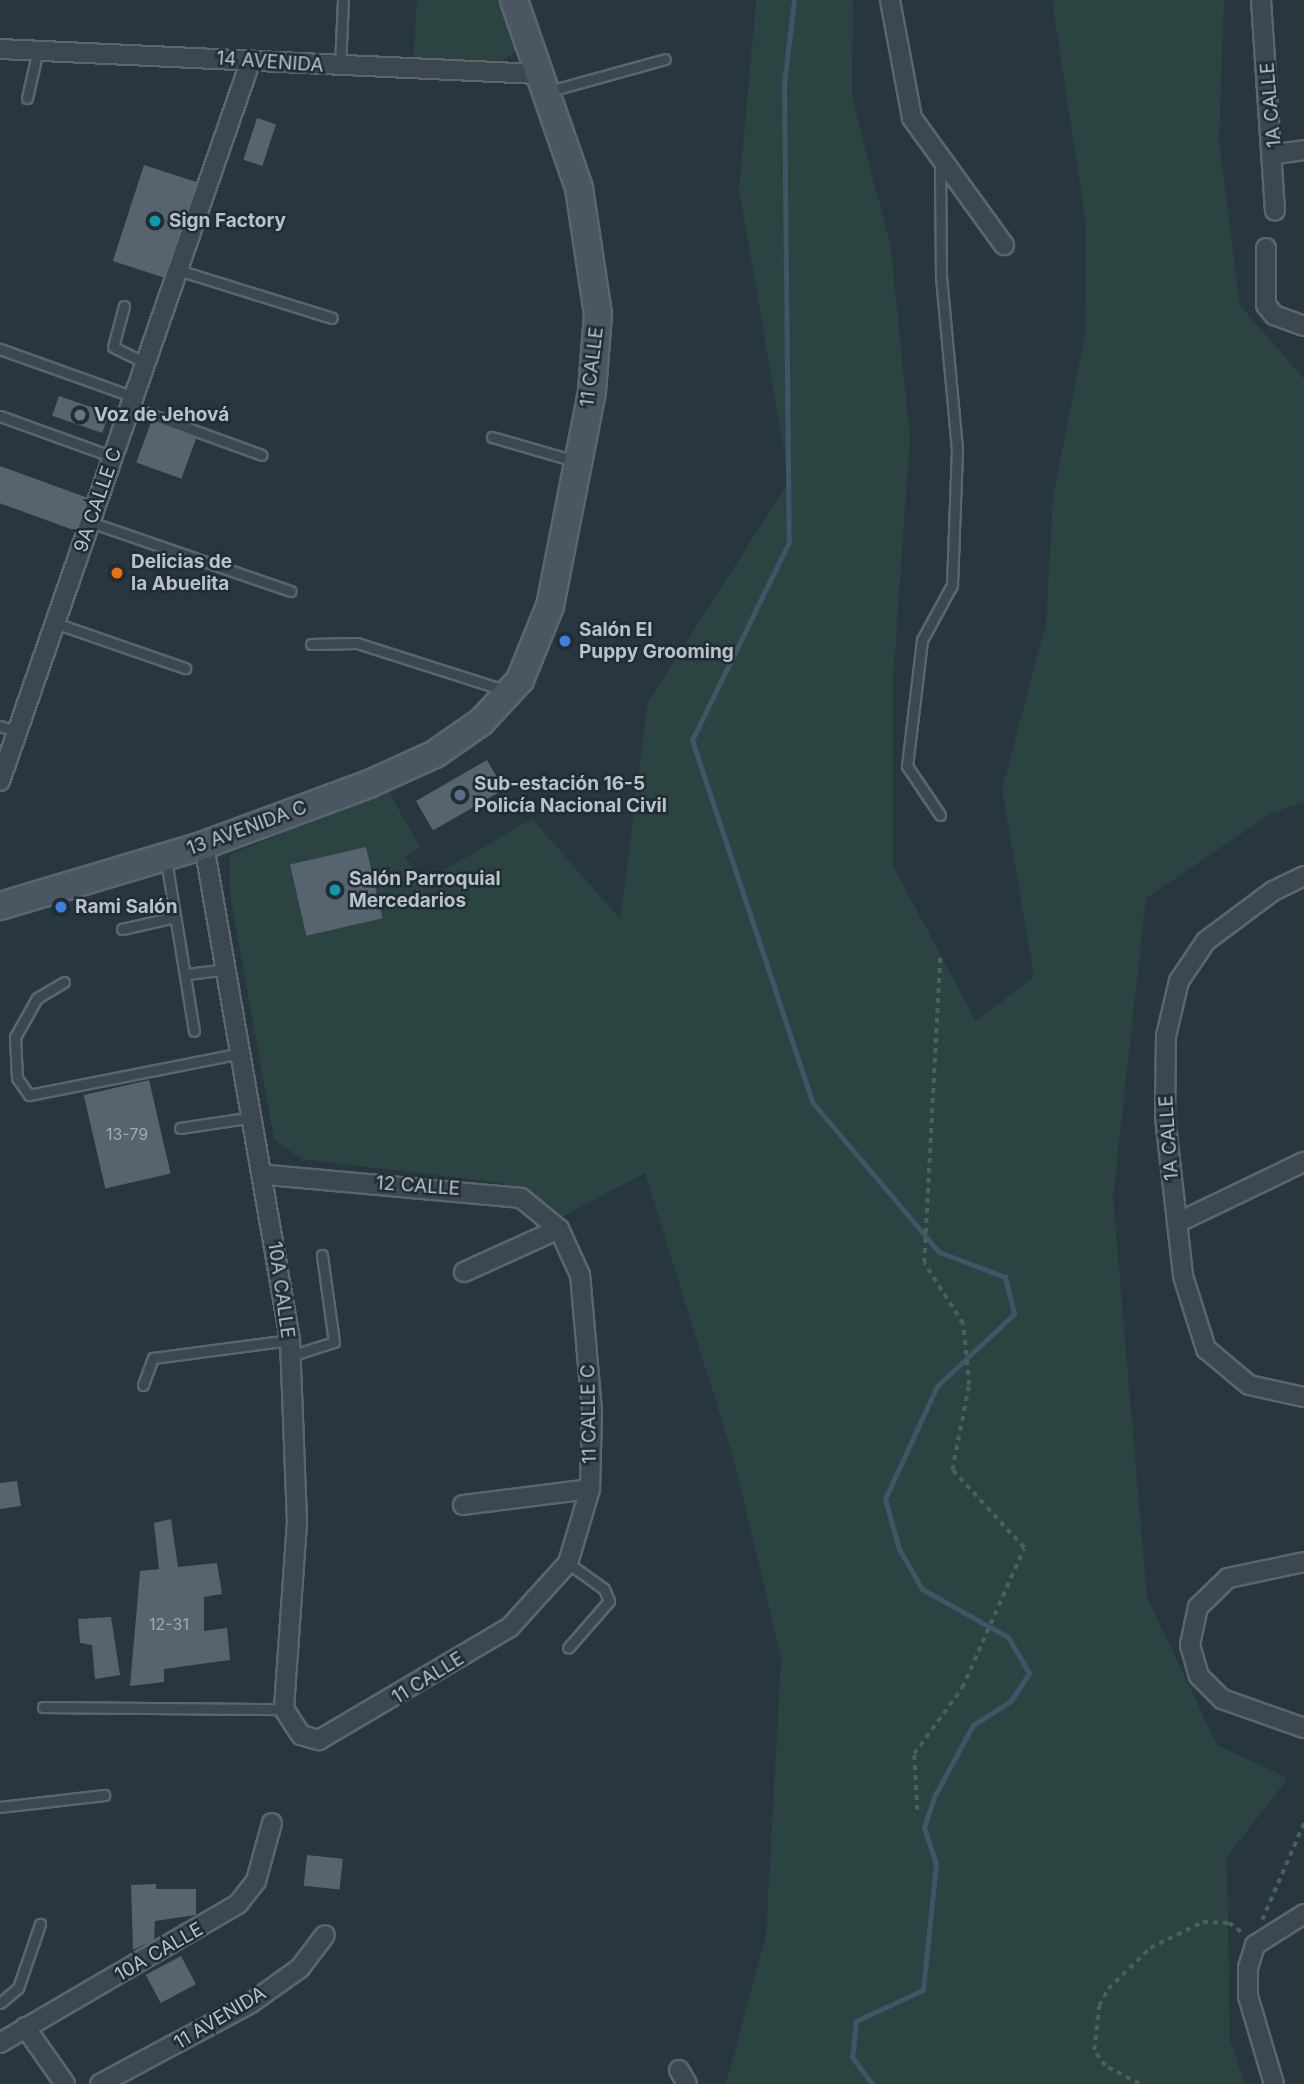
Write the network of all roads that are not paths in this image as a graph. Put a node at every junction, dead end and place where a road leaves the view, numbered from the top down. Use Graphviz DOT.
graph roads {
  1 [pos="343,0"];
  2 [pos="514,0"];
  3 [pos="890,0"];
  4 [pos="1261,0"];
  5 [pos="0,49"];
  6 [pos="38,50"];
  7 [pos="665,59"];
  8 [pos="251,60"];
  9 [pos="340,67"];
  10 [pos="542,84"];
  11 [pos="27,98"];
  12 [pos="1304,150"];
  13 [pos="1276,154"];
  14 [pos="940,165"];
  15 [pos="1275,211"];
  16 [pos="1004,245"];
  17 [pos="1266,248"];
  18 [pos="178,270"];
  19 [pos="124,306"];
  20 [pos="332,318"];
  21 [pos="1304,326"];
  22 [pos="0,349"];
  23 [pos="146,363"];
  24 [pos="132,402"];
  25 [pos="0,416"];
  26 [pos="492,437"];
  27 [pos="262,455"];
  28 [pos="113,457"];
  29 [pos="576,461"];
  30 [pos="90,522"];
  31 [pos="290,592"];
  32 [pos="55,623"];
  33 [pos="311,644"];
  34 [pos="186,668"];
  35 [pos="509,692"];
  36 [pos="481,722"];
  37 [pos="8,729"];
  38 [pos="0,781"];
  39 [pos="940,815"];
  40 [pos="204,845"];
  41 [pos="166,857"];
  42 [pos="1304,876"];
  43 [pos="0,906"];
  44 [pos="175,916"];
  45 [pos="121,929"];
  46 [pos="228,969"];
  47 [pos="187,974"];
  48 [pos="64,982"];
  49 [pos="194,1031"];
  50 [pos="243,1053"];
  51 [pos="255,1117"];
  52 [pos="180,1128"];
  53 [pos="1304,1162"];
  54 [pos="266,1175"];
  55 [pos="1177,1223"];
  56 [pos="559,1229"];
  57 [pos="322,1255"];
  58 [pos="464,1272"];
  59 [pos="290,1348"];
  60 [pos="143,1385"];
  61 [pos="1304,1397"];
  62 [pos="590,1489"];
  63 [pos="463,1505"];
  64 [pos="1304,1562"];
  65 [pos="568,1563"];
  66 [pos="545,1593"];
  67 [pos="569,1648"];
  68 [pos="43,1707"];
  69 [pos="284,1709"];
  70 [pos="1304,1728"];
  71 [pos="104,1795"];
  72 [pos="0,1807"];
  73 [pos="272,1823"];
  74 [pos="1304,1913"];
  75 [pos="40,1924"];
  76 [pos="325,1935"];
  77 [pos="0,2003"];
  78 [pos="25,2027"];
  79 [pos="0,2043"];
  80 [pos="65,2084"];
  81 [pos="100,2084"];
  82 [pos="1274,2084"];
  1 -- 9 [label="lane"];
  2 -- 10 [label="street, 11 CALLE"];
  3 -- 14 [label="street"];
  4 -- 13 [label="street, 1A CALLE"];
  5 -- 6 [label="street, 14 AVENIDA"];
  6 -- 8 [label="street, 14 AVENIDA"];
  6 -- 11 [label="lane"];
  7 -- 10 [label="lane"];
  8 -- 9 [label="street, 14 AVENIDA"];
  8 -- 18 [label="street, 9A CALLE C"];
  9 -- 10 [label="street, 14 AVENIDA"];
  10 -- 29 [label="street, 11 CALLE"];
  12 -- 13 [label="street"];
  13 -- 15 [label="street, 1A CALLE"];
  14 -- 16 [label="street"];
  14 -- 39 [label="lane"];
  17 -- 21 [label="street"];
  18 -- 20 [label="lane"];
  18 -- 23 [label="street, 9A CALLE C"];
  19 -- 23 [label="lane"];
  22 -- 24 [label="lane"];
  23 -- 24 [label="street, 9A CALLE C"];
  24 -- 27 [label="lane"];
  24 -- 28 [label="street, 9A CALLE C"];
  25 -- 28 [label="lane"];
  26 -- 29 [label="lane"];
  28 -- 30 [label="street, 9A CALLE C"];
  29 -- 35 [label="street, 11 CALLE"];
  30 -- 31 [label="lane"];
  30 -- 32 [label="street, 9A CALLE C"];
  32 -- 34 [label="lane"];
  32 -- 37 [label="street, 9A CALLE C"];
  33 -- 35 [label="lane"];
  35 -- 36 [label="street, 11 CALLE"];
  36 -- 40 [label="street, 13 AVENIDA C"];
  37 -- 38 [label="street, 9A CALLE C"];
  40 -- 41 [label="street, 13 AVENIDA C"];
  40 -- 46 [label="street, 10A CALLE"];
  41 -- 43 [label="street, 13 AVENIDA C"];
  41 -- 44 [label="lane"];
  42 -- 55 [label="street, 1A CALLE"];
  44 -- 45 [label="lane"];
  44 -- 47 [label="lane"];
  46 -- 47 [label="lane"];
  46 -- 50 [label="street, 10A CALLE"];
  47 -- 49 [label="lane"];
  48 -- 50 [label="lane"];
  50 -- 51 [label="street, 10A CALLE"];
  51 -- 52 [label="lane"];
  51 -- 54 [label="street, 10A CALLE"];
  53 -- 55 [label="street"];
  54 -- 56 [label="street, 12 CALLE"];
  54 -- 59 [label="street, 10A CALLE"];
  55 -- 61 [label="street, 1A CALLE"];
  56 -- 58 [label="street"];
  56 -- 62 [label="street, 11 CALLE C"];
  57 -- 59 [label="lane"];
  59 -- 60 [label="lane"];
  59 -- 69 [label="street, 10A CALLE"];
  62 -- 63 [label="street"];
  62 -- 65 [label="street, 11 CALLE C"];
  64 -- 70 [label="street"];
  65 -- 66 [label="street, 11 CALLE C"];
  65 -- 67 [label="lane"];
  66 -- 69 [label="street, 11 CALLE"];
  68 -- 69 [label="lane"];
  71 -- 72 [label="lane"];
  73 -- 78 [label="street, 10A CALLE"];
  74 -- 82 [label="street"];
  75 -- 77 [label="lane"];
  76 -- 81 [label="street, 11 AVENIDA"];
  78 -- 79 [label="street, 10A CALLE"];
  78 -- 80 [label="street"];
}
